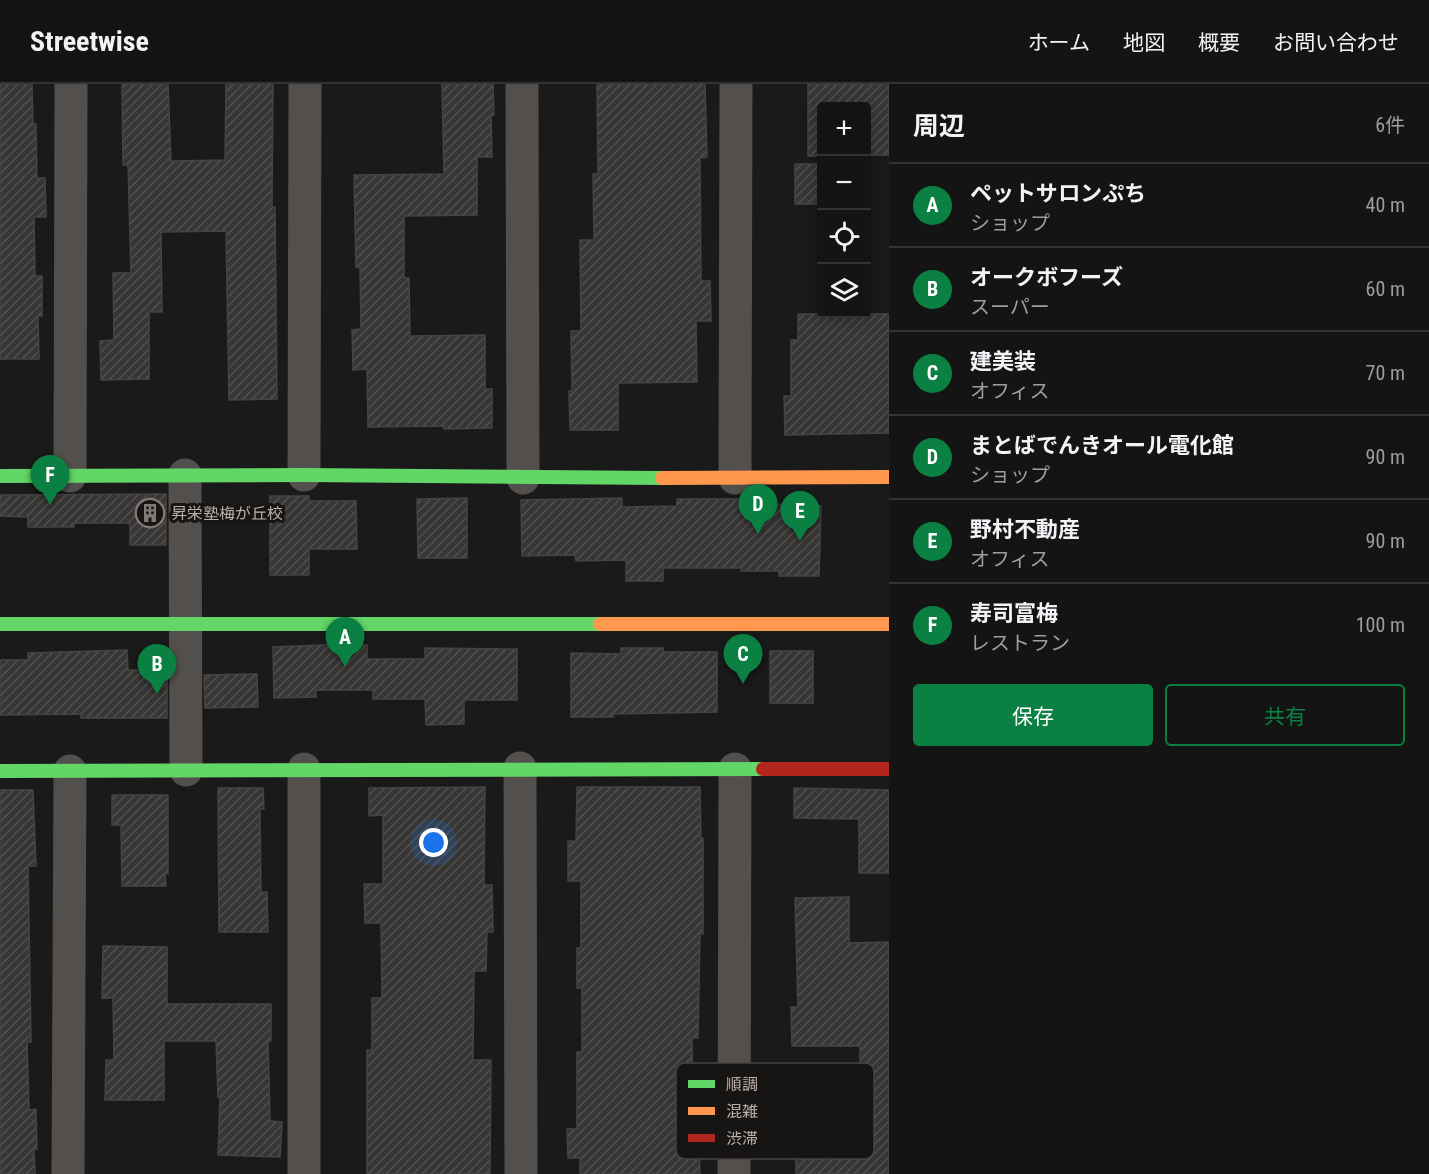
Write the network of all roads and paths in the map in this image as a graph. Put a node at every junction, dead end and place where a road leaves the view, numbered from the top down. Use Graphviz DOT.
graph roads {
  1 [pos="71,84"];
  2 [pos="305,84"];
  3 [pos="522,84"];
  4 [pos="736,84"];
  5 [pos="185,475"];
  6 [pos="304,475"];
  7 [pos="0,476"];
  8 [pos="70,476"];
  9 [pos="889,477"];
  10 [pos="523,478"];
  11 [pos="735,478"];
  12 [pos="0,624"];
  13 [pos="185,624"];
  14 [pos="889,624"];
  15 [pos="520,768"];
  16 [pos="304,769"];
  17 [pos="735,769"];
  18 [pos="889,769"];
  19 [pos="186,770"];
  20 [pos="0,771"];
  21 [pos="70,771"];
  22 [pos="734,1063"];
  23 [pos="734,1159"];
  24 [pos="68,1174"];
  25 [pos="304,1174"];
  26 [pos="521,1174"];
  27 [pos="734,1174"];
  1 -- 8 [label="street"];
  2 -- 6 [label="street"];
  3 -- 10 [label="street"];
  4 -- 11 [label="street"];
  5 -- 6 [label="street"];
  5 -- 8 [label="street"];
  5 -- 13 [label="street"];
  6 -- 10 [label="street"];
  7 -- 8 [label="street"];
  9 -- 11 [label="street"];
  10 -- 11 [label="street"];
  12 -- 13 [label="street"];
  13 -- 14 [label="street"];
  13 -- 19 [label="street"];
  15 -- 16 [label="street"];
  15 -- 17 [label="street"];
  15 -- 26 [label="street"];
  16 -- 19 [label="street"];
  16 -- 25 [label="street"];
  17 -- 18 [label="street"];
  17 -- 22 [label="street"];
  19 -- 21 [label="street"];
  20 -- 21 [label="street"];
  21 -- 24 [label="street"];
  23 -- 27 [label="street"];
}
